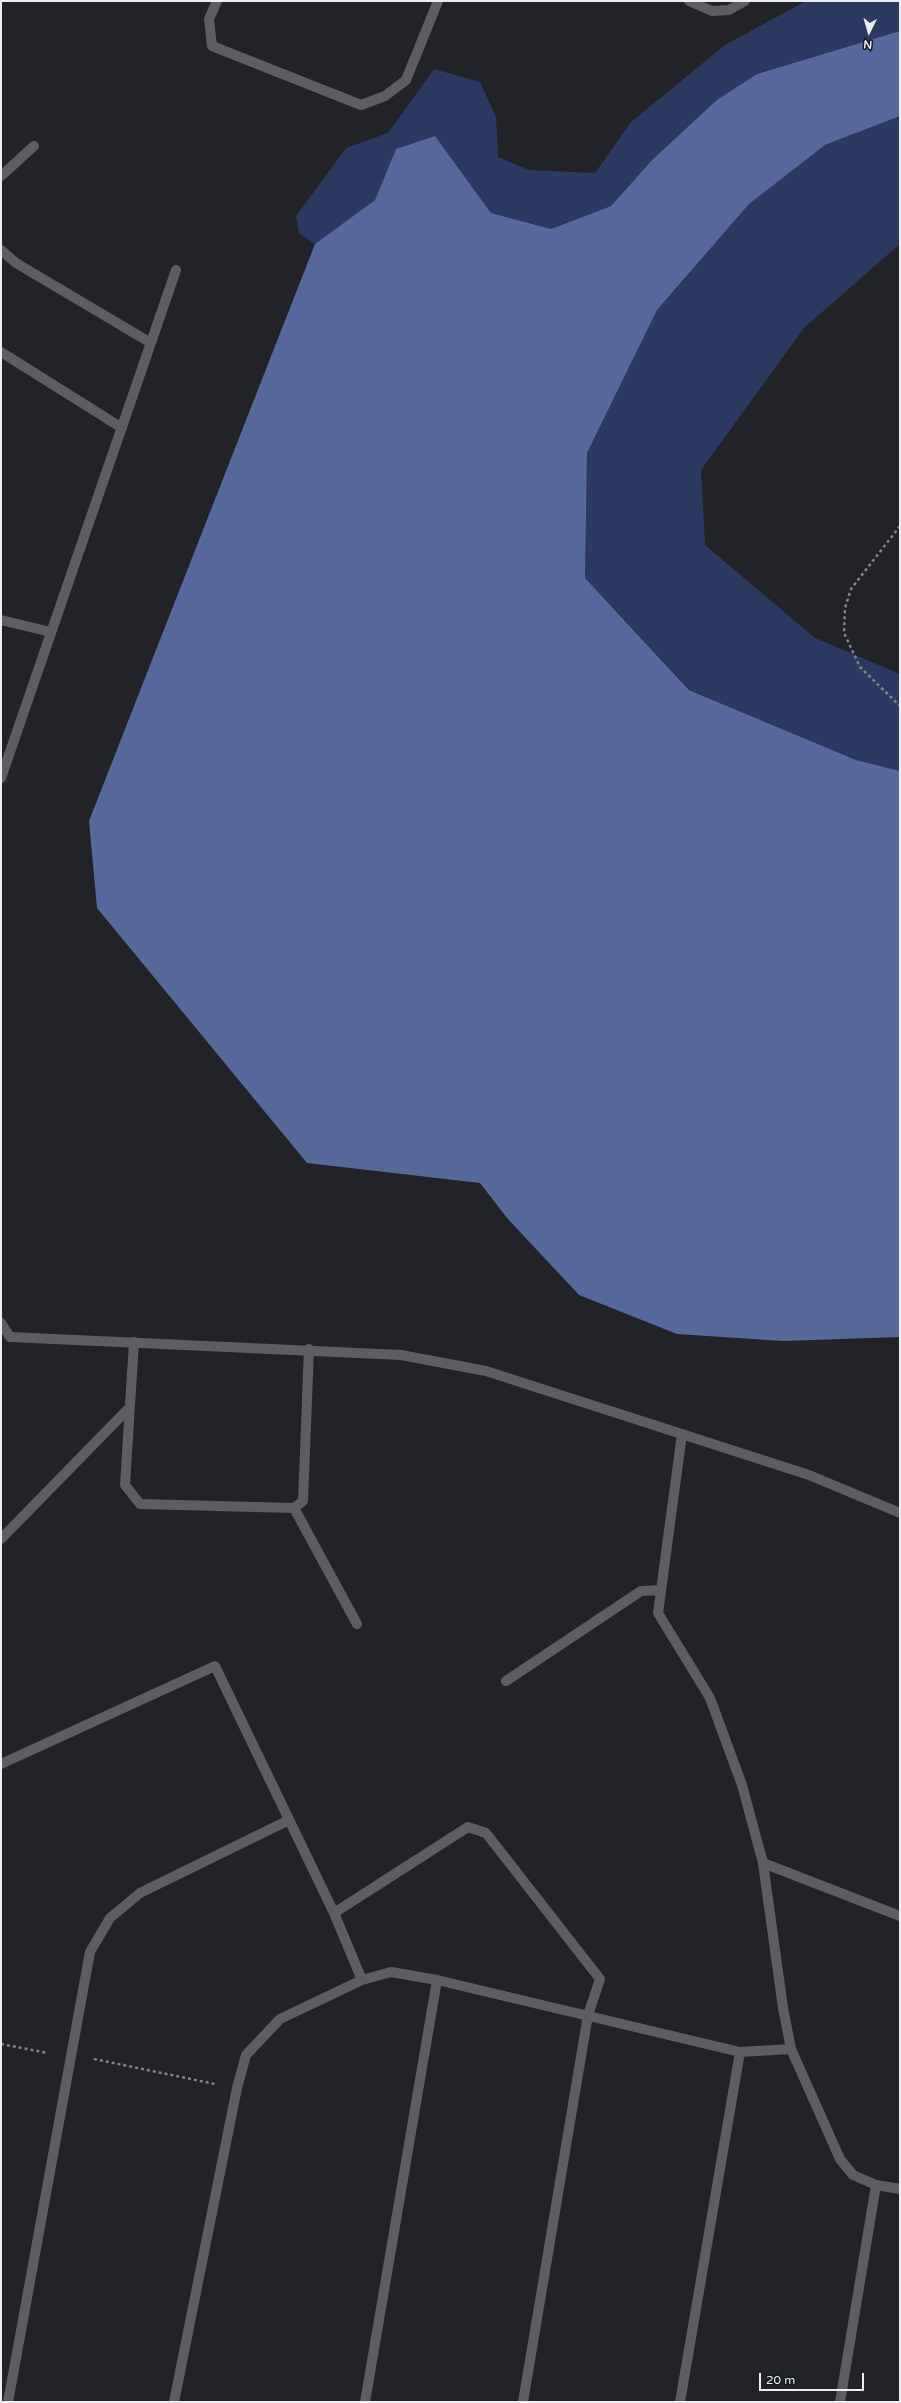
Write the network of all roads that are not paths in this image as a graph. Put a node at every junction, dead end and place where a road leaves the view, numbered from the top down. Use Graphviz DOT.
graph roads {
  1 [pos="217,1"];
  2 [pos="438,1"];
  3 [pos="689,1"];
  4 [pos="745,1"];
  5 [pos="34,146"];
  6 [pos="1,176"];
  7 [pos="1,250"];
  8 [pos="176,270"];
  9 [pos="151,343"];
  10 [pos="1,352"];
  11 [pos="122,428"];
  12 [pos="1,620"];
  13 [pos="51,632"];
  14 [pos="1,778"];
  15 [pos="1,1323"];
  16 [pos="6,1337"];
  17 [pos="134,1342"];
  18 [pos="309,1349"];
  19 [pos="130,1407"];
  20 [pos="682,1434"];
  21 [pos="294,1508"];
  22 [pos="900,1513"];
  23 [pos="1,1539"];
  24 [pos="660,1590"];
  25 [pos="357,1624"];
  26 [pos="506,1681"];
  27 [pos="1,1764"];
  28 [pos="289,1820"];
  29 [pos="763,1863"];
  30 [pos="334,1913"];
  31 [pos="900,1916"];
  32 [pos="362,1980"];
  33 [pos="437,1980"];
  34 [pos="588,2015"];
  35 [pos="791,2049"];
  36 [pos="740,2052"];
  37 [pos="876,2185"];
  38 [pos="900,2189"];
  39 [pos="8,2402"];
  40 [pos="174,2402"];
  41 [pos="365,2402"];
  42 [pos="523,2402"];
  43 [pos="680,2402"];
  44 [pos="840,2402"];
  1 -- 2 [label="street"];
  3 -- 4 [label="street"];
  5 -- 6 [label="street"];
  7 -- 9 [label="street"];
  8 -- 9 [label="street"];
  9 -- 11 [label="street"];
  10 -- 11 [label="street"];
  11 -- 13 [label="street"];
  12 -- 13 [label="street"];
  13 -- 14 [label="street"];
  15 -- 16 [label="street"];
  16 -- 17 [label="street"];
  17 -- 18 [label="street"];
  17 -- 19 [label="street"];
  18 -- 20 [label="street"];
  18 -- 21 [label="street"];
  19 -- 21 [label="street"];
  19 -- 23 [label="street"];
  20 -- 22 [label="street"];
  20 -- 24 [label="street"];
  21 -- 25 [label="street"];
  24 -- 26 [label="street"];
  24 -- 29 [label="street"];
  27 -- 28 [label="street"];
  28 -- 30 [label="street"];
  28 -- 39 [label="street"];
  29 -- 31 [label="street"];
  29 -- 35 [label="street"];
  30 -- 32 [label="street"];
  30 -- 34 [label="street"];
  32 -- 33 [label="street"];
  32 -- 40 [label="street"];
  33 -- 34 [label="street"];
  33 -- 41 [label="street"];
  34 -- 36 [label="street"];
  34 -- 42 [label="street"];
  35 -- 36 [label="street"];
  35 -- 37 [label="street"];
  36 -- 43 [label="street"];
  37 -- 38 [label="street"];
  37 -- 44 [label="street"];
}
